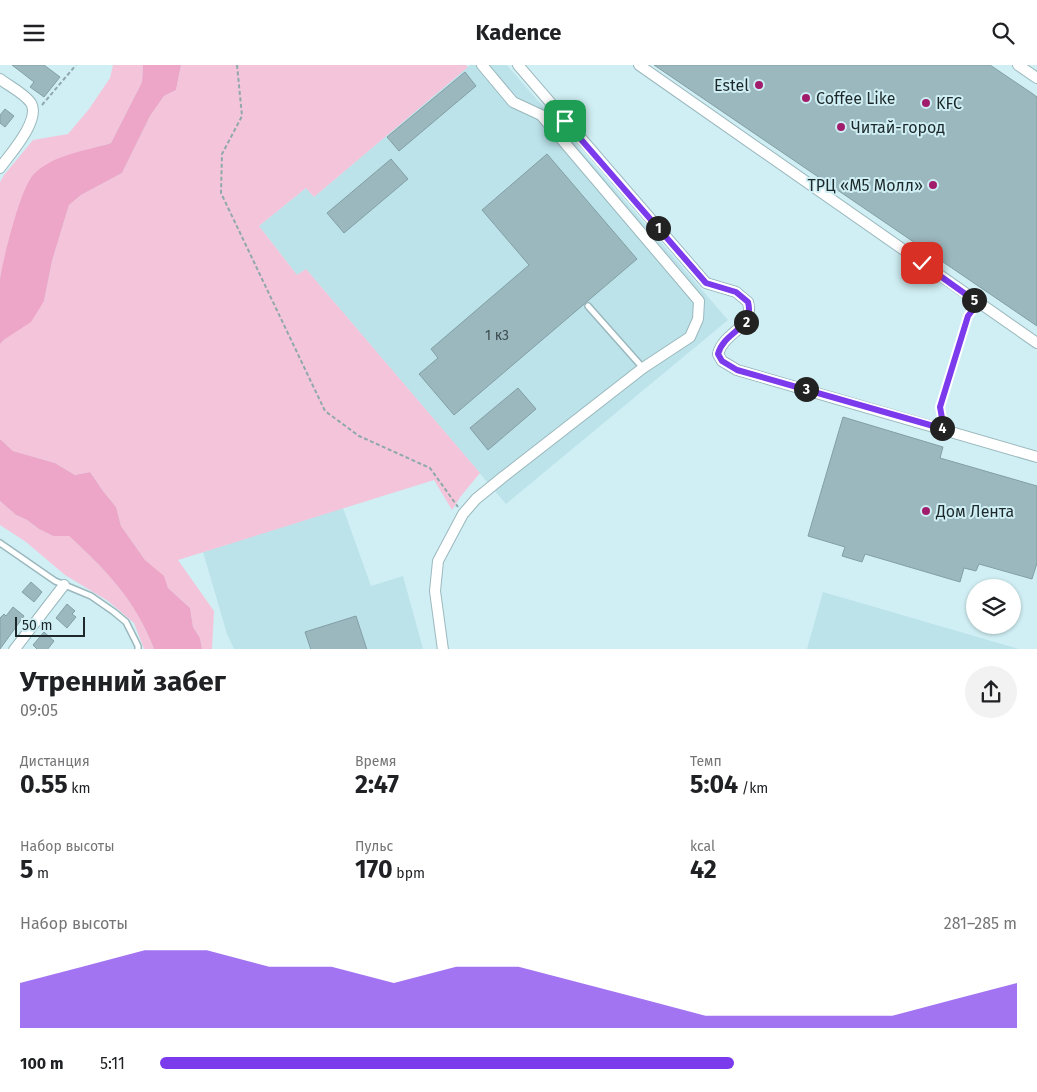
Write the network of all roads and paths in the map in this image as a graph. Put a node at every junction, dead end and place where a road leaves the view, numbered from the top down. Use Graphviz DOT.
graph roads {
  1 [pos="76,65"];
  2 [pos="238,65"];
  3 [pos="482,65"];
  4 [pos="518,65"];
  5 [pos="639,65"];
  6 [pos="1018,65"];
  7 [pos="1037,78"];
  8 [pos="0,79"];
  9 [pos="33,110"];
  10 [pos="0,168"];
  11 [pos="978,303"];
  12 [pos="588,306"];
  13 [pos="1037,343"];
  14 [pos="643,368"];
  15 [pos="944,429"];
  16 [pos="1037,457"];
  17 [pos="463,514"];
  18 [pos="0,543"];
  19 [pos="64,585"];
  20 [pos="14,649"];
  21 [pos="138,649"];
  22 [pos="443,649"];
  1 -- 9 [label="path"];
  2 -- 17 [label="path"];
  3 -- 14 [label="street"];
  4 -- 15 [label="street"];
  5 -- 11 [label="street"];
  6 -- 7 [label="street"];
  8 -- 9 [label="street"];
  9 -- 10 [label="street"];
  11 -- 13 [label="street"];
  11 -- 15 [label="lane"];
  12 -- 14 [label="lane"];
  14 -- 17 [label="street"];
  15 -- 16 [label="street"];
  17 -- 22 [label="street"];
  18 -- 19 [label="lane"];
  19 -- 20 [label="street"];
  19 -- 21 [label="lane"];
}
